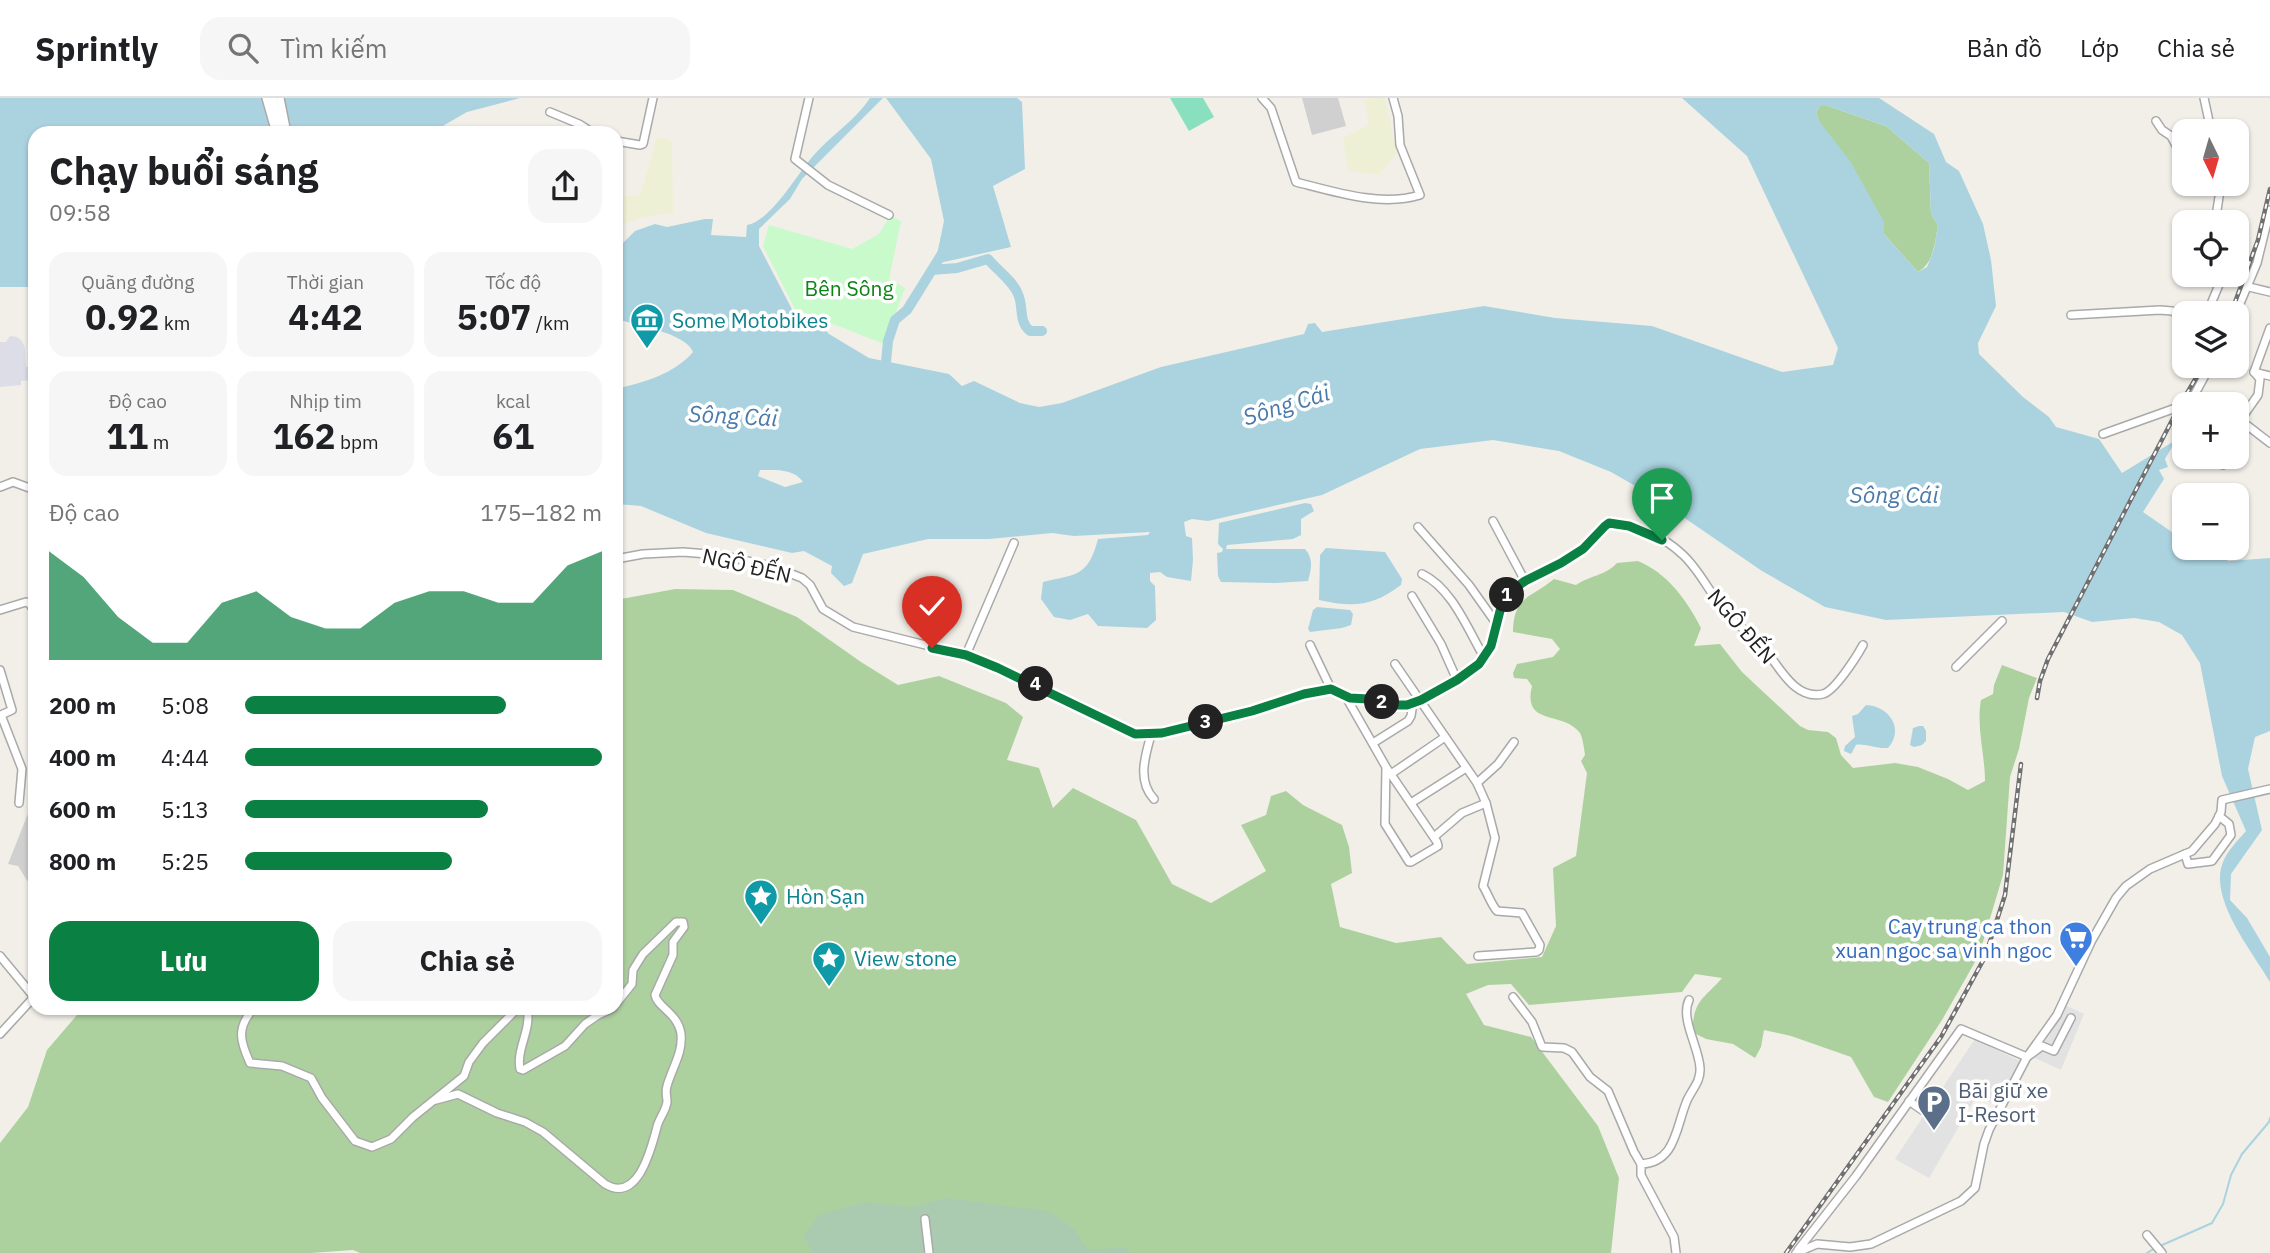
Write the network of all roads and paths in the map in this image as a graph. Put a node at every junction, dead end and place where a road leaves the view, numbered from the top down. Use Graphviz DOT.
graph roads {
  1 [pos="266,98"];
  2 [pos="272,98"];
  3 [pos="280,98"];
  4 [pos="653,98"];
  5 [pos="809,98"];
  6 [pos="1262,98"];
  7 [pos="1393,98"];
  8 [pos="2204,98"];
  9 [pos="550,112"];
  10 [pos="2207,119"];
  11 [pos="2156,121"];
  12 [pos="279,126"];
  13 [pos="280,126"];
  14 [pos="282,126"];
  15 [pos="582,126"];
  16 [pos="2172,138"];
  17 [pos="623,142"];
  18 [pos="2270,210"];
  19 [pos="889,215"];
  20 [pos="2249,287"];
  21 [pos="2270,292"];
  22 [pos="2242,301"];
  23 [pos="2172,311"];
  24 [pos="2071,315"];
  25 [pos="2270,328"];
  26 [pos="2254,372"];
  27 [pos="2270,376"];
  28 [pos="2249,408"];
  29 [pos="2172,410"];
  30 [pos="2249,427"];
  31 [pos="2103,434"];
  32 [pos="2270,443"];
  33 [pos="0,487"];
  34 [pos="28,487"];
  35 [pos="1493,520"];
  36 [pos="1418,527"];
  37 [pos="1014,542"];
  38 [pos="623,558"];
  39 [pos="1422,574"];
  40 [pos="1525,581"];
  41 [pos="1412,596"];
  42 [pos="28,604"];
  43 [pos="0,610"];
  44 [pos="2002,621"];
  45 [pos="1496,623"];
  46 [pos="1310,645"];
  47 [pos="1863,645"];
  48 [pos="966,655"];
  49 [pos="1484,657"];
  50 [pos="1395,664"];
  51 [pos="1956,667"];
  52 [pos="0,670"];
  53 [pos="1457,680"];
  54 [pos="1331,689"];
  55 [pos="10,696"];
  56 [pos="1346,697"];
  57 [pos="0,699"];
  58 [pos="1417,702"];
  59 [pos="1151,735"];
  60 [pos="1445,737"];
  61 [pos="1514,742"];
  62 [pos="1374,743"];
  63 [pos="1466,768"];
  64 [pos="1389,770"];
  65 [pos="1477,783"];
  66 [pos="2267,790"];
  67 [pos="1154,799"];
  68 [pos="19,803"];
  69 [pos="1411,803"];
  70 [pos="1486,803"];
  71 [pos="2219,816"];
  72 [pos="1434,837"];
  73 [pos="2185,854"];
  74 [pos="0,956"];
  75 [pos="1478,956"];
  76 [pos="28,988"];
  77 [pos="623,996"];
  78 [pos="1513,997"];
  79 [pos="1689,1000"];
  80 [pos="28,1004"];
  81 [pos="249,1015"];
  82 [pos="511,1015"];
  83 [pos="527,1015"];
  84 [pos="597,1015"];
  85 [pos="2071,1018"];
  86 [pos="0,1034"];
  87 [pos="2027,1057"];
  88 [pos="436,1100"];
  89 [pos="1909,1101"];
  90 [pos="1922,1110"];
  91 [pos="1642,1164"];
  92 [pos="925,1219"];
  93 [pos="2147,1235"];
  94 [pos="1797,1252"];
  95 [pos="2161,1252"];
  96 [pos="929,1253"];
  97 [pos="1676,1253"];
  1 -- 12 [label="street"];
  2 -- 13 [label="street"];
  3 -- 14 [label="street"];
  4 -- 17 [label="street"];
  5 -- 19 [label="street"];
  6 -- 7 [label="street"];
  8 -- 10 [label="street"];
  9 -- 15 [label="street"];
  11 -- 16 [label="street"];
  18 -- 20 [label="street"];
  20 -- 21 [label="street"];
  20 -- 22 [label="street"];
  23 -- 24 [label="street"];
  25 -- 26 [label="street"];
  26 -- 27 [label="street"];
  26 -- 28 [label="street"];
  29 -- 31 [label="street"];
  30 -- 32 [label="street"];
  33 -- 34 [label="street"];
  35 -- 40 [label="street"];
  36 -- 45 [label="street"];
  37 -- 48 [label="street"];
  38 -- 48 [label="street, NGÔ ĐẾN"];
  39 -- 49 [label="street"];
  40 -- 45 [label="street, NGÔ ĐẾN"];
  40 -- 47 [label="street, NGÔ ĐẾN"];
  41 -- 53 [label="street"];
  42 -- 43 [label="street"];
  44 -- 51 [label="street"];
  45 -- 49 [label="street, NGÔ ĐẾN"];
  46 -- 54 [label="street"];
  48 -- 59 [label="street, NGÔ ĐẾN"];
  49 -- 53 [label="street, NGÔ ĐẾN"];
  50 -- 58 [label="street"];
  52 -- 55 [label="street"];
  53 -- 58 [label="street, NGÔ ĐẾN"];
  54 -- 56 [label="street"];
  54 -- 59 [label="street, NGÔ ĐẾN"];
  55 -- 57 [label="street"];
  55 -- 68 [label="street"];
  56 -- 58 [label="street"];
  56 -- 62 [label="street"];
  58 -- 60 [label="street"];
  58 -- 62 [label="street"];
  59 -- 67 [label="street"];
  60 -- 63 [label="street"];
  60 -- 64 [label="street"];
  61 -- 65 [label="street"];
  62 -- 64 [label="street"];
  63 -- 65 [label="street"];
  63 -- 69 [label="street"];
  64 -- 69 [label="street"];
  64 -- 72 [label="street"];
  65 -- 70 [label="street"];
  66 -- 71 [label="street"];
  69 -- 72 [label="street"];
  70 -- 72 [label="street"];
  70 -- 75 [label="street"];
  71 -- 73 [label="street"];
  71 -- 73 [label="street"];
  73 -- 87 [label="street"];
  74 -- 76 [label="street"];
  77 -- 88 [label="street"];
  78 -- 91 [label="street"];
  79 -- 91 [label="street"];
  80 -- 86 [label="street"];
  81 -- 88 [label="street"];
  82 -- 88 [label="street"];
  83 -- 84 [label="street"];
  85 -- 87 [label="street"];
  87 -- 89 [label="street"];
  87 -- 94 [label="street"];
  89 -- 90 [label="street"];
  89 -- 94 [label="street"];
  91 -- 97 [label="street"];
  92 -- 96 [label="street"];
  93 -- 95 [label="street"];
}
